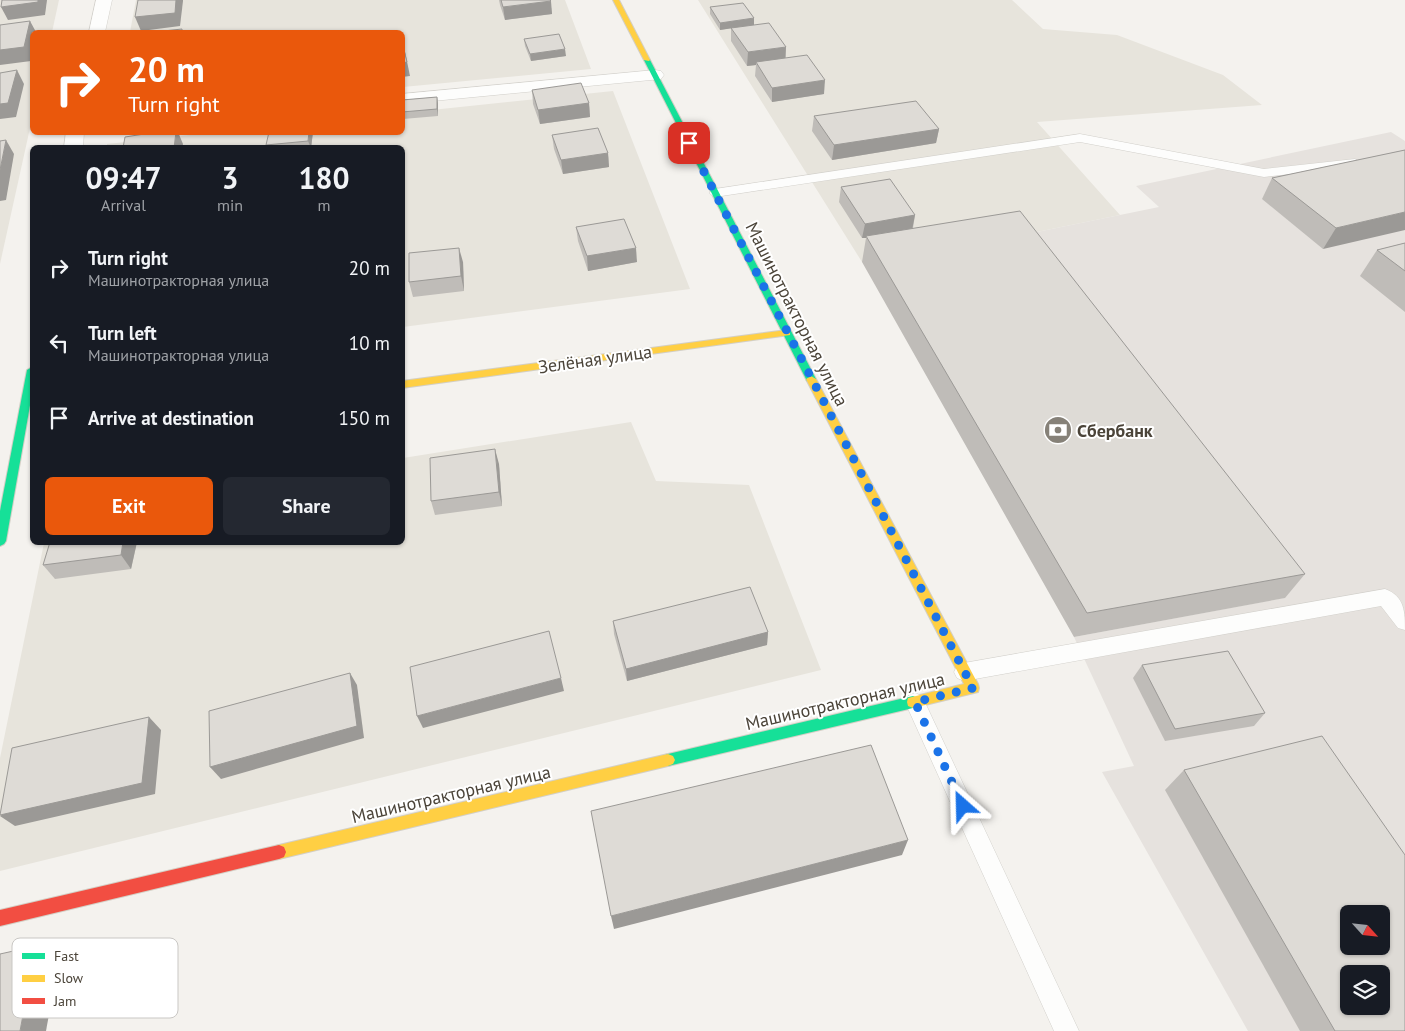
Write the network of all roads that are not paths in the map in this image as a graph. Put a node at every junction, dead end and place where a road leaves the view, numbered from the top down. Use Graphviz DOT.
graph roads {
  1 [pos="104,0"];
  2 [pos="616,0"];
  3 [pos="97,30"];
  4 [pos="655,75"];
  5 [pos="405,99"];
  6 [pos="1367,161"];
  7 [pos="715,193"];
  8 [pos="787,333"];
  9 [pos="405,385"];
  10 [pos="30,396"];
  11 [pos="27,435"];
  12 [pos="0,541"];
  13 [pos="1405,622"];
  14 [pos="964,672"];
  15 [pos="915,702"];
  16 [pos="0,918"];
  17 [pos="1067,1031"];
  1 -- 3 [label="street"];
  2 -- 4 [label="street, Машинотракторная улица"];
  4 -- 5 [label="street"];
  4 -- 7 [label="street, Машинотракторная улица"];
  6 -- 7 [label="lane"];
  7 -- 8 [label="street, Машинотракторная улица"];
  8 -- 9 [label="street, Зелёная улица"];
  8 -- 14 [label="street, Машинотракторная улица"];
  10 -- 11 [label="street"];
  11 -- 12 [label="street"];
  13 -- 14 [label="lane"];
  14 -- 15 [label="street, Машинотракторная улица"];
  15 -- 16 [label="street, Машинотракторная улица"];
  15 -- 17 [label="lane"];
}
